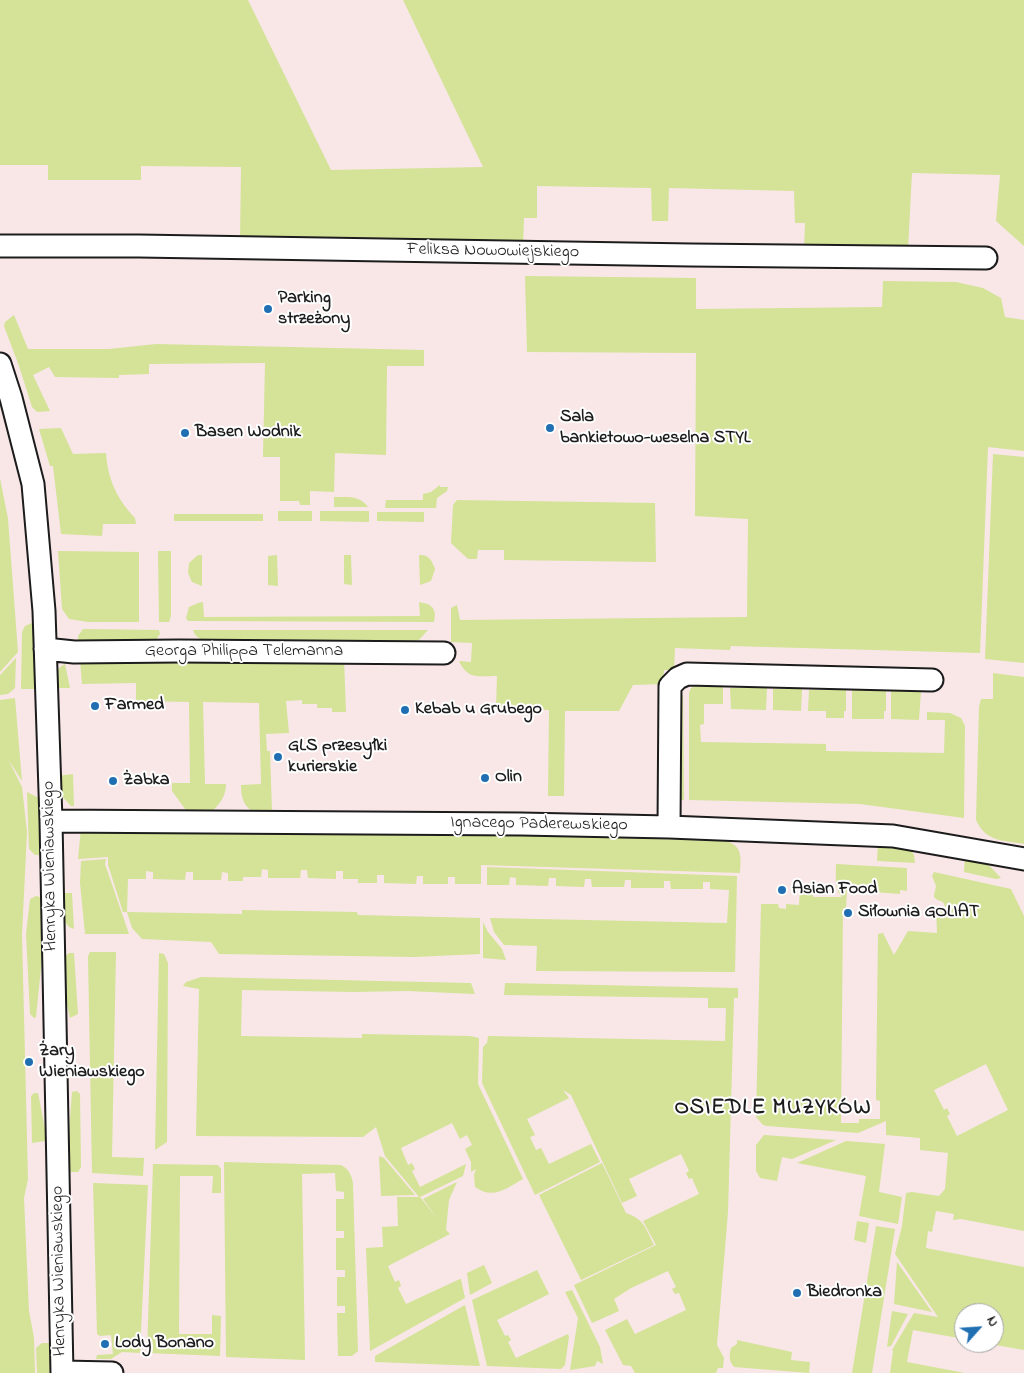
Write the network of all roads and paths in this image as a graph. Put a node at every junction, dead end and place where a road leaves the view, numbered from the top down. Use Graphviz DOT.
graph roads {
  1 [pos="0,246"];
  2 [pos="986,258"];
  3 [pos="0,364"];
  4 [pos="45,648"];
  5 [pos="444,652"];
  6 [pos="932,680"];
  7 [pos="51,822"];
  8 [pos="669,827"];
  9 [pos="1024,859"];
  10 [pos="62,1372"];
  11 [pos="112,1373"];
  1 -- 2 [label="street, Feliksa Nowowiejskiego"];
  3 -- 4 [label="street, Henryka Wieniawskiego"];
  4 -- 5 [label="street, Georga Philippa Telemanna"];
  4 -- 7 [label="street, Henryka Wieniawskiego"];
  6 -- 8 [label="street"];
  7 -- 8 [label="street, Ignacego Paderewskiego"];
  7 -- 10 [label="street, Henryka Wieniawskiego"];
  8 -- 9 [label="street, Ignacego Paderewskiego"];
  10 -- 11 [label="street"];
}
